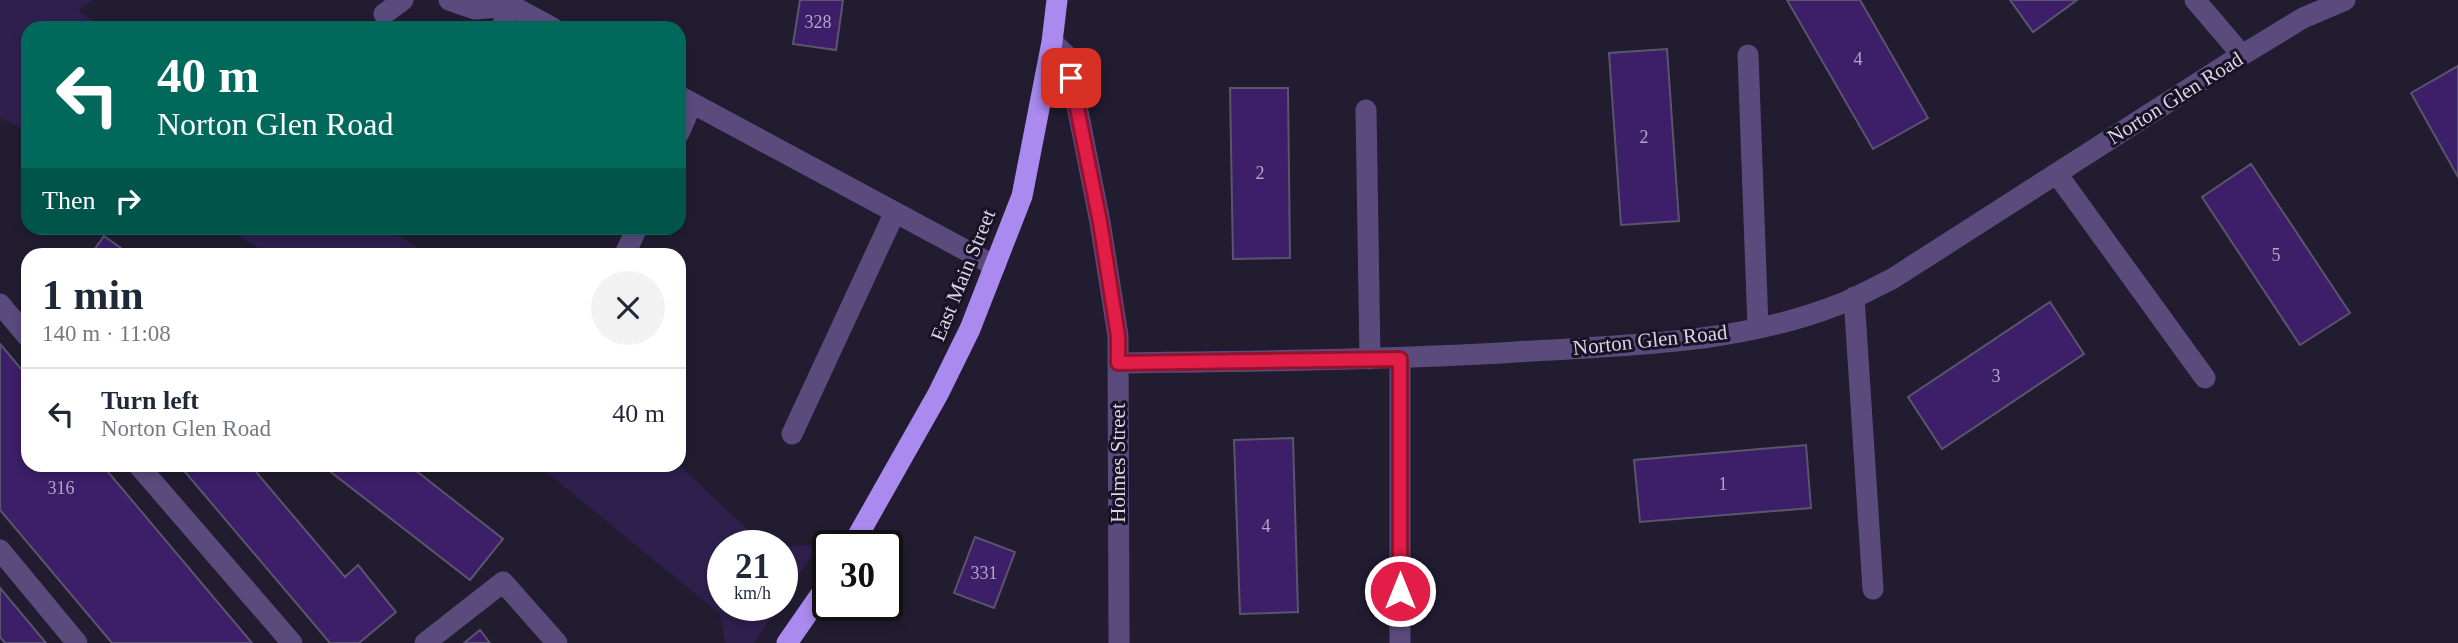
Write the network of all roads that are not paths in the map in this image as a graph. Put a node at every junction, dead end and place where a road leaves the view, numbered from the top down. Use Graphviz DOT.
graph roads {
  1 [pos="403,0"];
  2 [pos="449,0"];
  3 [pos="1057,0"];
  4 [pos="2195,0"];
  5 [pos="2345,0"];
  6 [pos="512,6"];
  7 [pos="384,14"];
  8 [pos="504,21"];
  9 [pos="540,21"];
  10 [pos="1052,42"];
  11 [pos="1748,54"];
  12 [pos="2242,55"];
  13 [pos="686,99"];
  14 [pos="1366,110"];
  15 [pos="2057,174"];
  16 [pos="895,212"];
  17 [pos="995,265"];
  18 [pos="1854,297"];
  19 [pos="0,304"];
  20 [pos="1758,327"];
  21 [pos="21,329"];
  22 [pos="1370,359"];
  23 [pos="1400,359"];
  24 [pos="1118,363"];
  25 [pos="2205,378"];
  26 [pos="792,434"];
  27 [pos="144,472"];
  28 [pos="861,530"];
  29 [pos="0,550"];
  30 [pos="1873,589"];
  31 [pos="812,607"];
  32 [pos="77,643"];
  33 [pos="292,643"];
  34 [pos="425,643"];
  35 [pos="557,643"];
  36 [pos="787,643"];
  37 [pos="1119,643"];
  38 [pos="1400,643"];
  1 -- 7 [label="street"];
  2 -- 6 [label="street"];
  3 -- 10 [label="highway, East Main Street"];
  4 -- 12 [label="street"];
  5 -- 12 [label="street, Norton Glen Road"];
  6 -- 8 [label="street"];
  6 -- 9 [label="street"];
  10 -- 17 [label="highway, East Main Street"];
  10 -- 24 [label="street, Holmes Street"];
  11 -- 20 [label="street"];
  12 -- 15 [label="street, Norton Glen Road"];
  13 -- 16 [label="street"];
  14 -- 22 [label="street"];
  15 -- 18 [label="street, Norton Glen Road"];
  15 -- 25 [label="street"];
  16 -- 17 [label="street"];
  16 -- 26 [label="street"];
  17 -- 28 [label="highway, East Main Street"];
  18 -- 20 [label="street, Norton Glen Road"];
  18 -- 30 [label="street"];
  19 -- 21 [label="street"];
  20 -- 23 [label="street, Norton Glen Road"];
  22 -- 23 [label="street, Norton Glen Road"];
  22 -- 24 [label="street, Norton Glen Road"];
  23 -- 38 [label="street"];
  24 -- 37 [label="street, Holmes Street"];
  27 -- 33 [label="street"];
  29 -- 32 [label="street"];
  31 -- 36 [label="highway"];
  34 -- 35 [label="street"];
}
